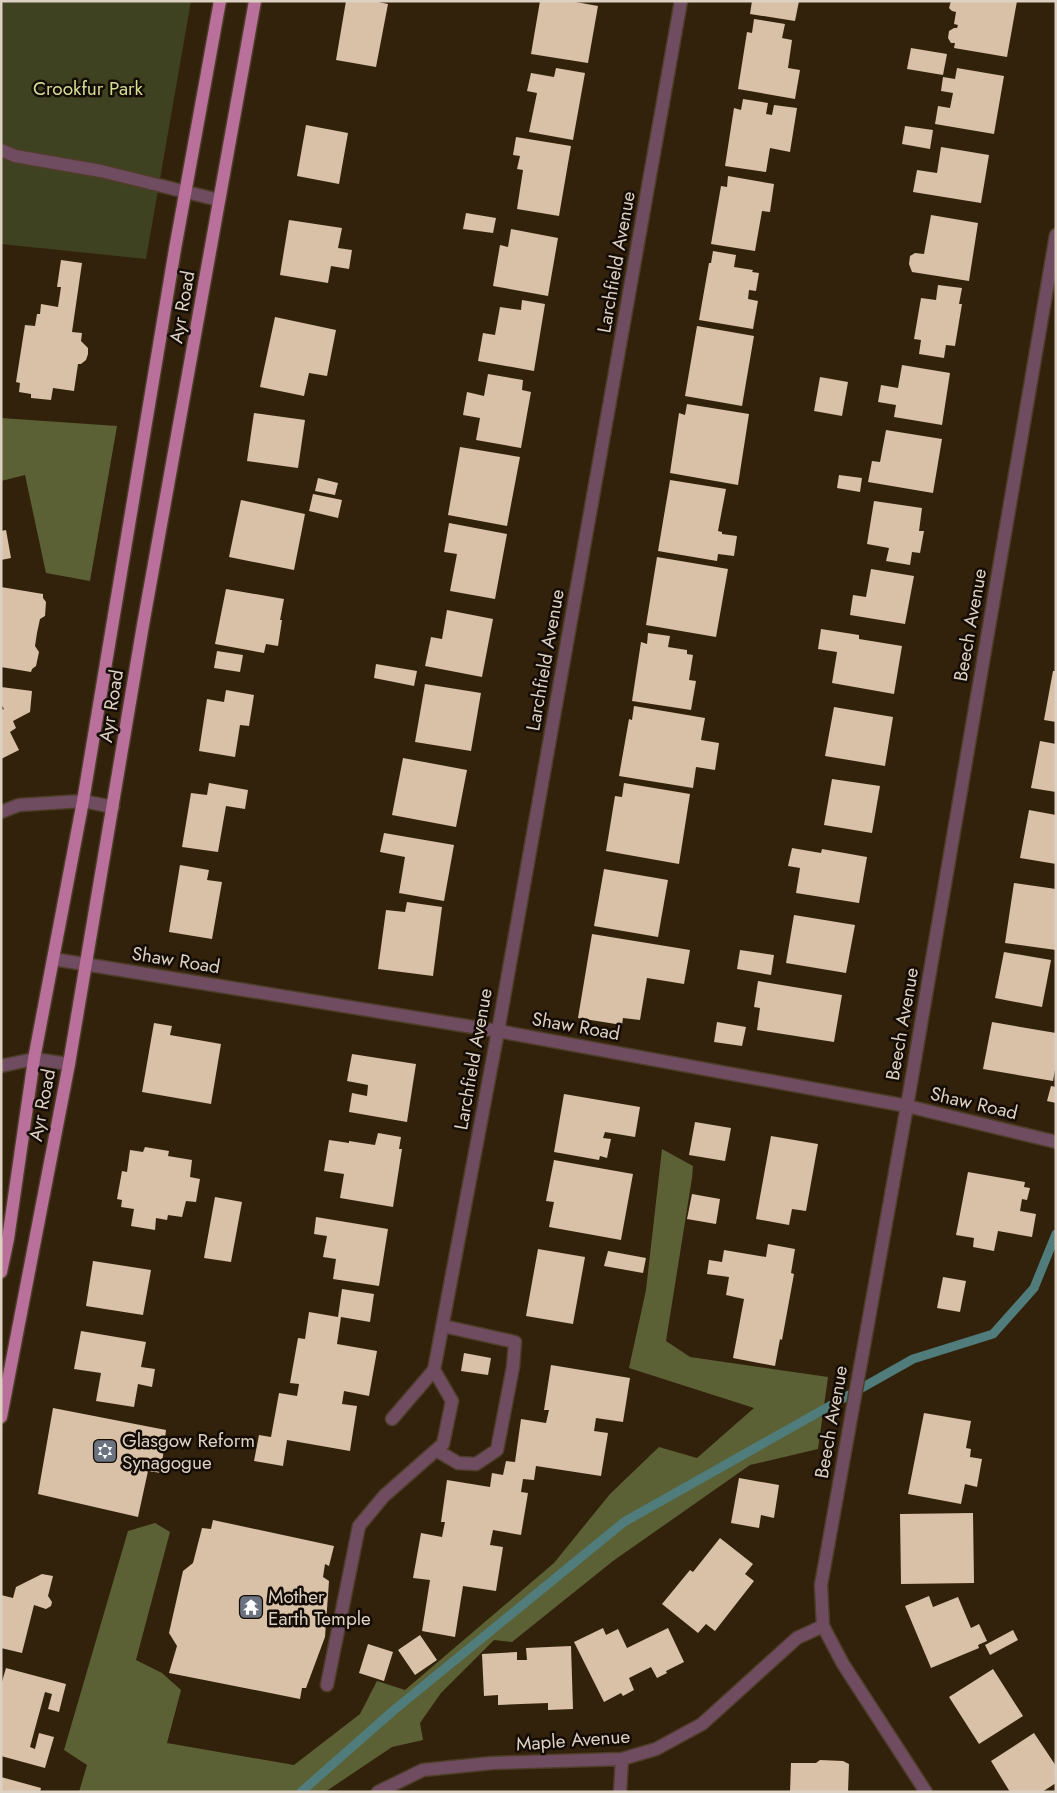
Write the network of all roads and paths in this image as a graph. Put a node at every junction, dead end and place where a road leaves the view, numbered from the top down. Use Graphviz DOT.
graph roads {
  1 [pos="220,1"];
  2 [pos="255,1"];
  3 [pos="681,1"];
  4 [pos="1,150"];
  5 [pos="186,192"];
  6 [pos="219,200"];
  7 [pos="1056,235"];
  8 [pos="83,802"];
  9 [pos="113,807"];
  10 [pos="1,812"];
  11 [pos="53,959"];
  12 [pos="85,965"];
  13 [pos="498,1031"];
  14 [pos="34,1060"];
  15 [pos="68,1064"];
  16 [pos="1,1066"];
  17 [pos="907,1106"];
  18 [pos="1056,1142"];
  19 [pos="1,1272"];
  20 [pos="443,1326"];
  21 [pos="434,1370"];
  22 [pos="1,1417"];
  23 [pos="392,1419"];
  24 [pos="436,1450"];
  25 [pos="822,1626"];
  26 [pos="327,1685"];
  27 [pos="622,1759"];
  28 [pos="378,1792"];
  29 [pos="620,1792"];
  30 [pos="926,1792"];
  1 -- 5 [label="main road, Ayr Road"];
  2 -- 6 [label="main road, Ayr Road"];
  3 -- 13 [label="street, Larchfield Avenue"];
  4 -- 5 [label="street"];
  5 -- 6 [label="street"];
  5 -- 8 [label="main road, Ayr Road"];
  6 -- 9 [label="main road, Ayr Road"];
  7 -- 17 [label="street, Beech Avenue"];
  8 -- 9 [label="street"];
  8 -- 10 [label="street"];
  8 -- 11 [label="main road, Ayr Road"];
  9 -- 12 [label="main road, Ayr Road"];
  11 -- 12 [label="street, Shaw Road"];
  11 -- 14 [label="main road, Ayr Road"];
  12 -- 13 [label="street, Shaw Road"];
  12 -- 15 [label="main road, Ayr Road"];
  13 -- 17 [label="street, Shaw Road"];
  13 -- 20 [label="street, Larchfield Avenue"];
  14 -- 15 [label="street"];
  14 -- 16 [label="street"];
  14 -- 19 [label="main road, Ayr Road"];
  15 -- 22 [label="main road, Ayr Road"];
  17 -- 18 [label="street, Shaw Road"];
  17 -- 25 [label="street, Beech Avenue"];
  20 -- 21 [label="street, Larchfield Avenue"];
  20 -- 24 [label="street"];
  21 -- 23 [label="street"];
  21 -- 24 [label="street"];
  24 -- 26 [label="street"];
  25 -- 27 [label="street, Maple Avenue"];
  25 -- 30 [label="street, Beech Avenue"];
  27 -- 28 [label="street, Maple Avenue"];
  27 -- 29 [label="street"];
}
